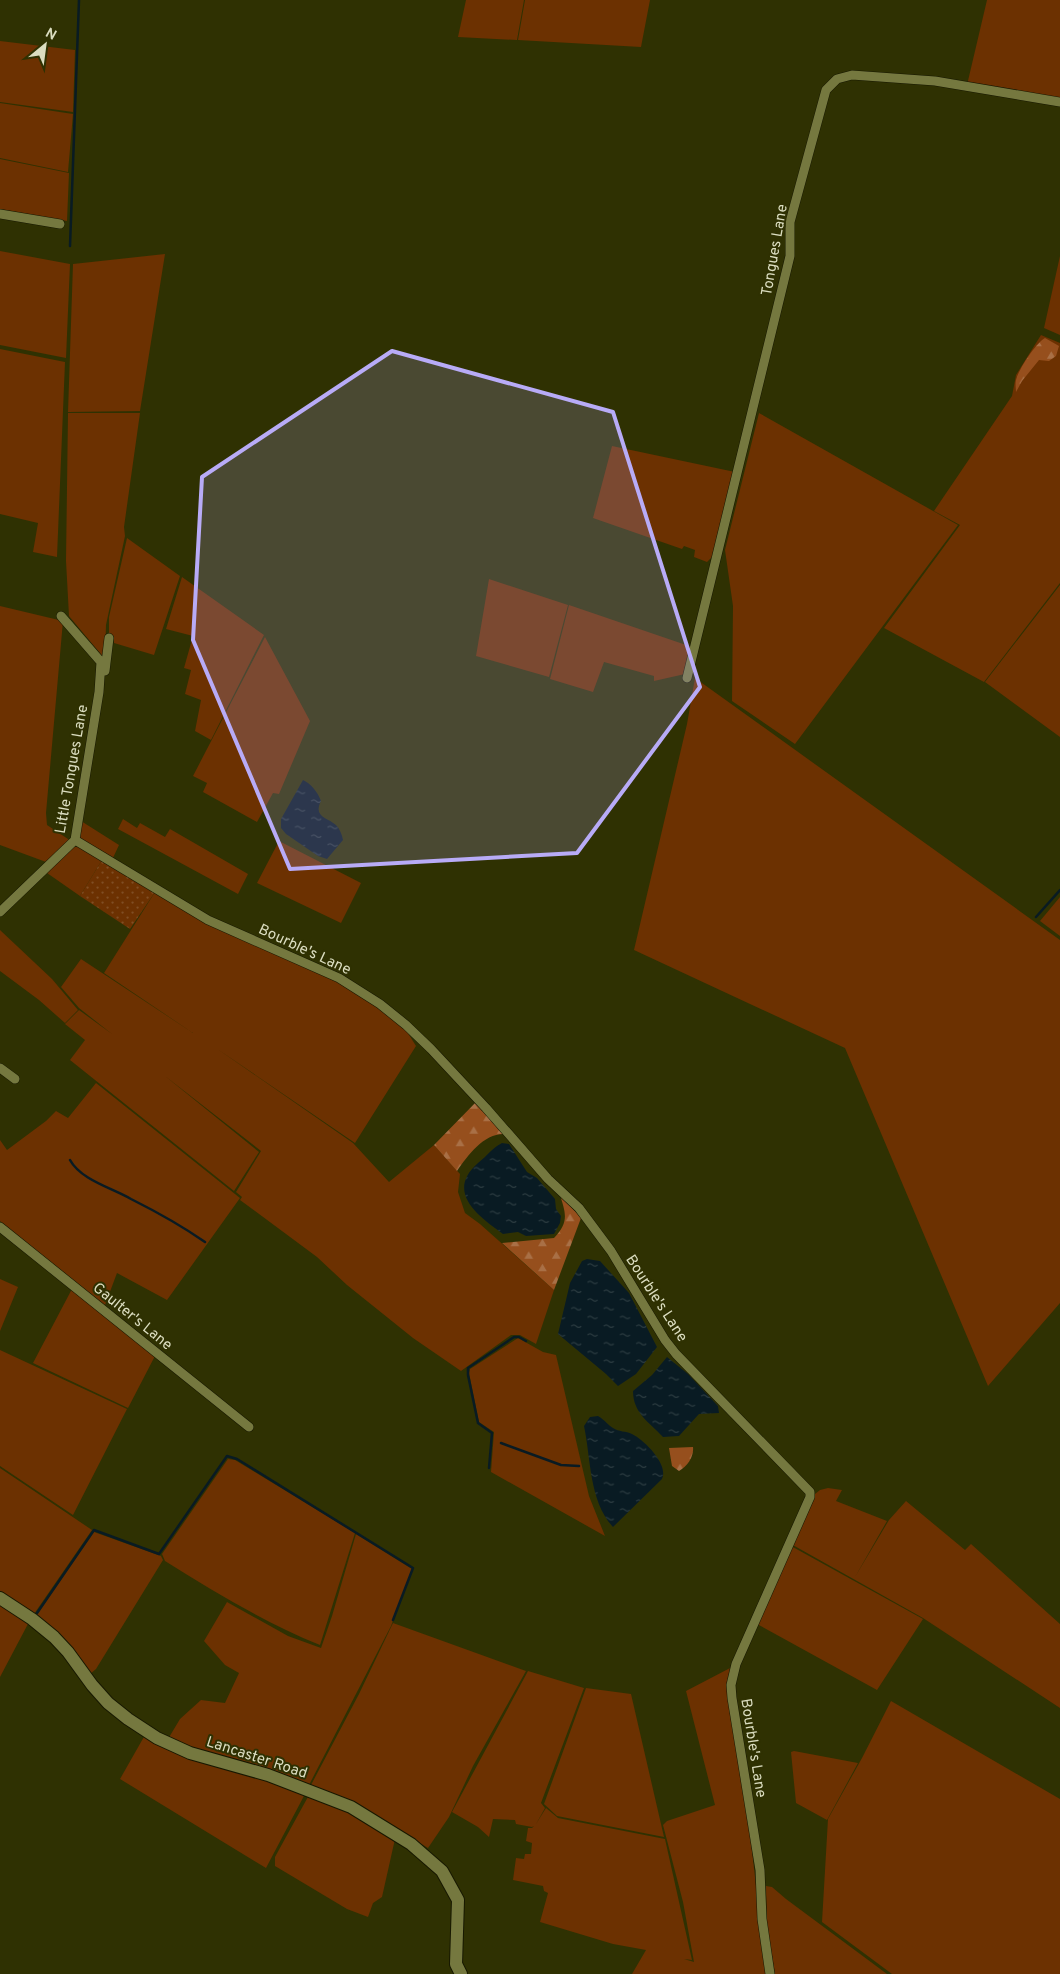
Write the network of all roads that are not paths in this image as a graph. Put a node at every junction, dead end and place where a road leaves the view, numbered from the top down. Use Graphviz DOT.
graph roads {
  1 [pos="1060,102"];
  2 [pos="0,214"];
  3 [pos="60,224"];
  4 [pos="61,616"];
  5 [pos="109,638"];
  6 [pos="687,678"];
  7 [pos="90,749"];
  8 [pos="75,840"];
  9 [pos="0,912"];
  10 [pos="0,1068"];
  11 [pos="14,1079"];
  12 [pos="0,1227"];
  13 [pos="249,1427"];
  14 [pos="0,1598"];
  15 [pos="458,1971"];
  16 [pos="770,1974"];
  1 -- 6 [label="street, Tongues Lane"];
  2 -- 3 [label="street"];
  4 -- 7 [label="street, Little Tongues Lane"];
  5 -- 7 [label="street"];
  7 -- 8 [label="street, Little Tongues Lane"];
  8 -- 9 [label="street, Little Tongues Lane"];
  8 -- 16 [label="street, Bourble's Lane"];
  10 -- 11 [label="street"];
  12 -- 13 [label="street, Gaulter's Lane"];
  14 -- 15 [label="main road, Lancaster Road"];
}
